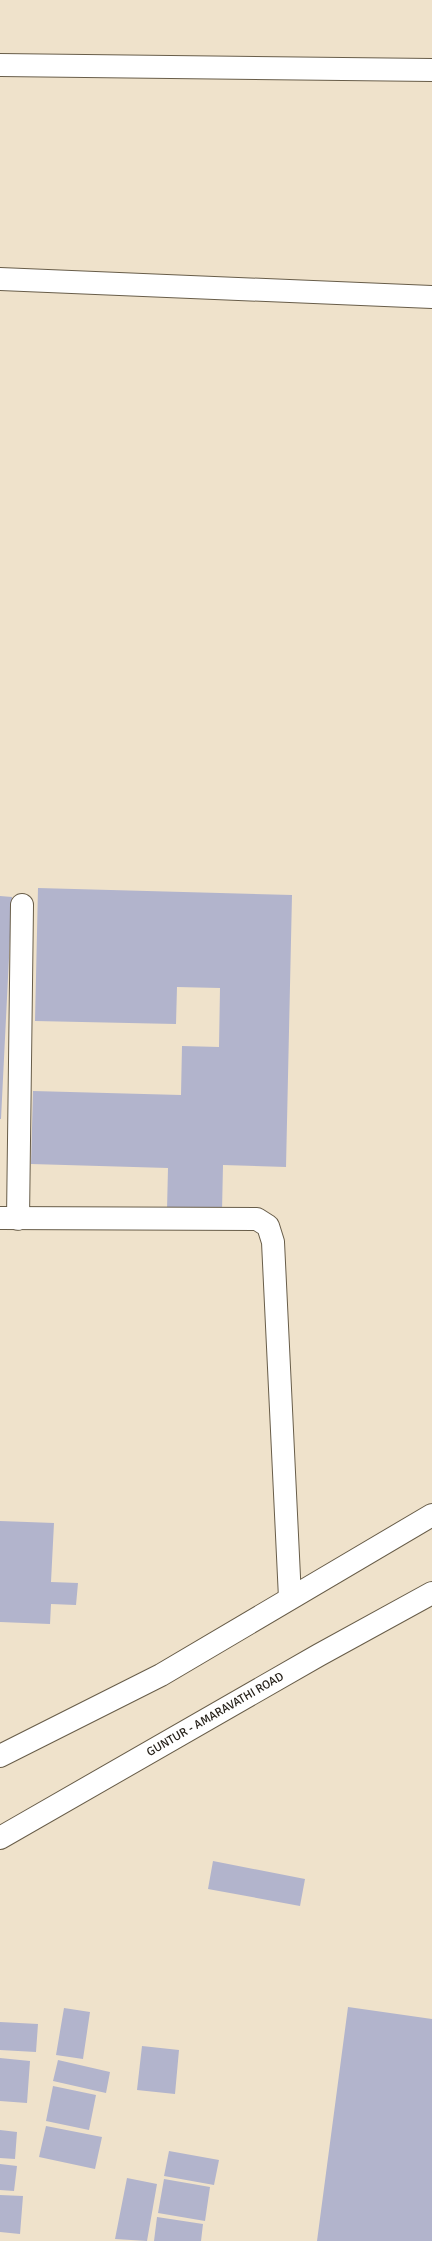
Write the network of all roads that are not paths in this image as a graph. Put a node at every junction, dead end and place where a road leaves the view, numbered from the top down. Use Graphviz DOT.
graph roads {
  1 [pos="0,65"];
  2 [pos="432,70"];
  3 [pos="0,279"];
  4 [pos="432,297"];
  5 [pos="22,905"];
  6 [pos="9,1219"];
  7 [pos="432,1515"];
  8 [pos="432,1593"];
  9 [pos="290,1598"];
  10 [pos="0,1756"];
  11 [pos="0,1838"];
  1 -- 2 [label="main road"];
  3 -- 4 [label="main road"];
  5 -- 6 [label="main road"];
  6 -- 9 [label="main road"];
  7 -- 9 [label="main road"];
  8 -- 11 [label="main road, GUNTUR - AMARAVATHI ROAD"];
  9 -- 10 [label="main road"];
}
